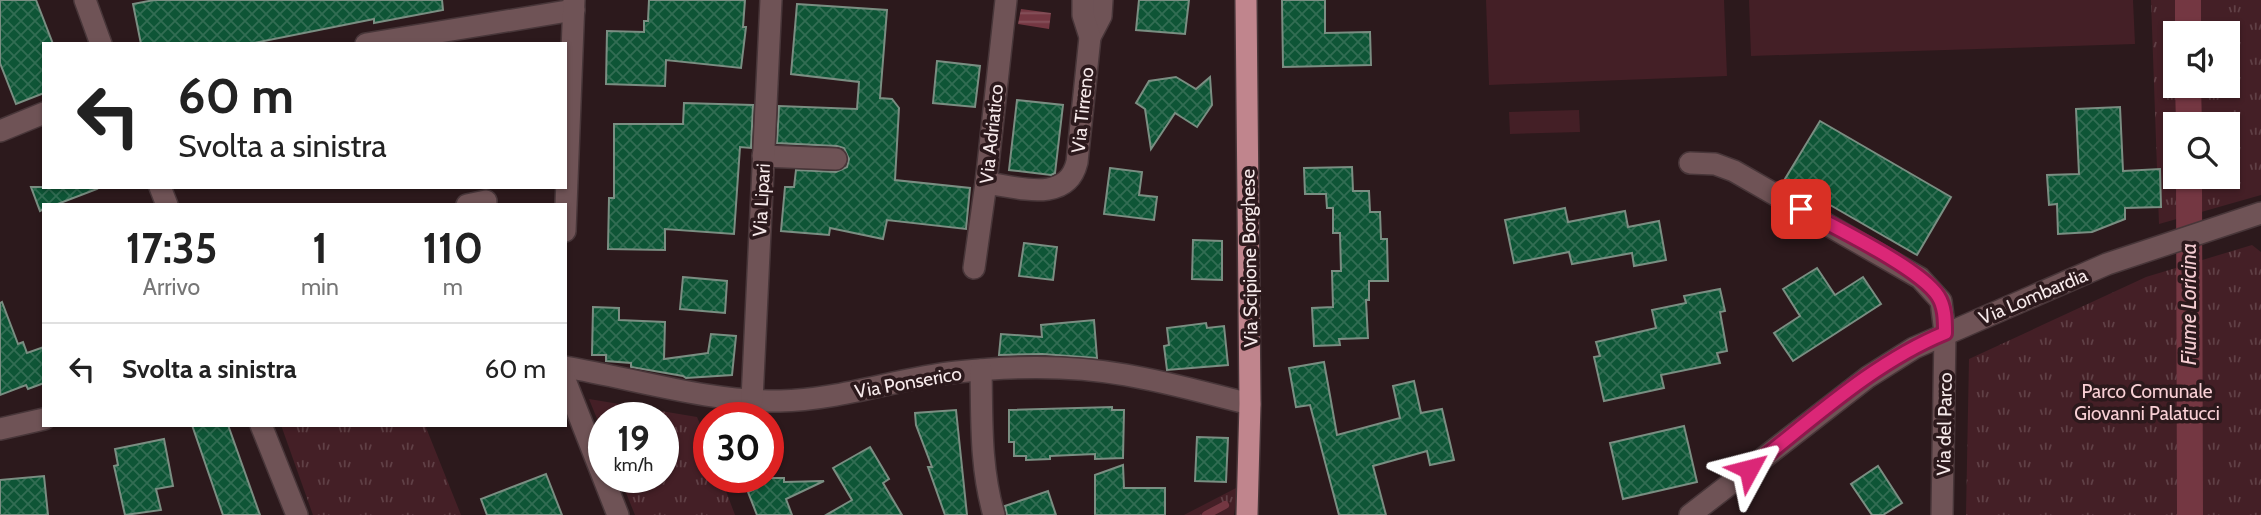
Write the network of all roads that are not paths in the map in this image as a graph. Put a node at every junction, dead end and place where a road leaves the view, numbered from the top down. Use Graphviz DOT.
graph roads {
  1 [pos="85,0"];
  2 [pos="771,0"];
  3 [pos="1006,0"];
  4 [pos="1083,0"];
  5 [pos="1102,0"];
  6 [pos="1246,0"];
  7 [pos="574,5"];
  8 [pos="1090,37"];
  9 [pos="100,42"];
  10 [pos="377,42"];
  11 [pos="42,114"];
  12 [pos="0,131"];
  13 [pos="763,156"];
  14 [pos="836,159"];
  15 [pos="1690,163"];
  16 [pos="567,181"];
  17 [pos="986,183"];
  18 [pos="2261,213"];
  19 [pos="974,268"];
  20 [pos="1945,333"];
  21 [pos="567,367"];
  22 [pos="981,370"];
  23 [pos="567,385"];
  24 [pos="752,400"];
  25 [pos="1250,404"];
  26 [pos="42,419"];
  27 [pos="262,427"];
  28 [pos="0,429"];
  29 [pos="297,515"];
  30 [pos="618,515"];
  31 [pos="994,515"];
  32 [pos="1247,515"];
  33 [pos="1690,515"];
  34 [pos="1942,515"];
  1 -- 9 [label="street"];
  2 -- 13 [label="street, Via Lipari"];
  3 -- 17 [label="street, Via Adriatico"];
  4 -- 8 [label="street, Via Tirreno"];
  5 -- 8 [label="street, Via Tirreno"];
  6 -- 25 [label="main road, Via Scipione Borghese"];
  7 -- 10 [label="street"];
  7 -- 16 [label="street"];
  8 -- 17 [label="street, Via Tirreno"];
  11 -- 12 [label="street"];
  13 -- 14 [label="street"];
  13 -- 24 [label="street, Via Lipari"];
  15 -- 20 [label="street, Via del Parco"];
  17 -- 19 [label="street, Via Adriatico"];
  18 -- 20 [label="street, Via Lombardia"];
  20 -- 33 [label="street, Via Lombardia"];
  20 -- 34 [label="street, Via del Parco"];
  21 -- 24 [label="street, Via Ponserico"];
  22 -- 24 [label="street, Via Ponserico"];
  22 -- 25 [label="street, Via Ponserico"];
  22 -- 31 [label="street"];
  23 -- 30 [label="street"];
  25 -- 32 [label="main road, Via Scipione Borghese"];
  26 -- 28 [label="street"];
  27 -- 29 [label="street"];
}
